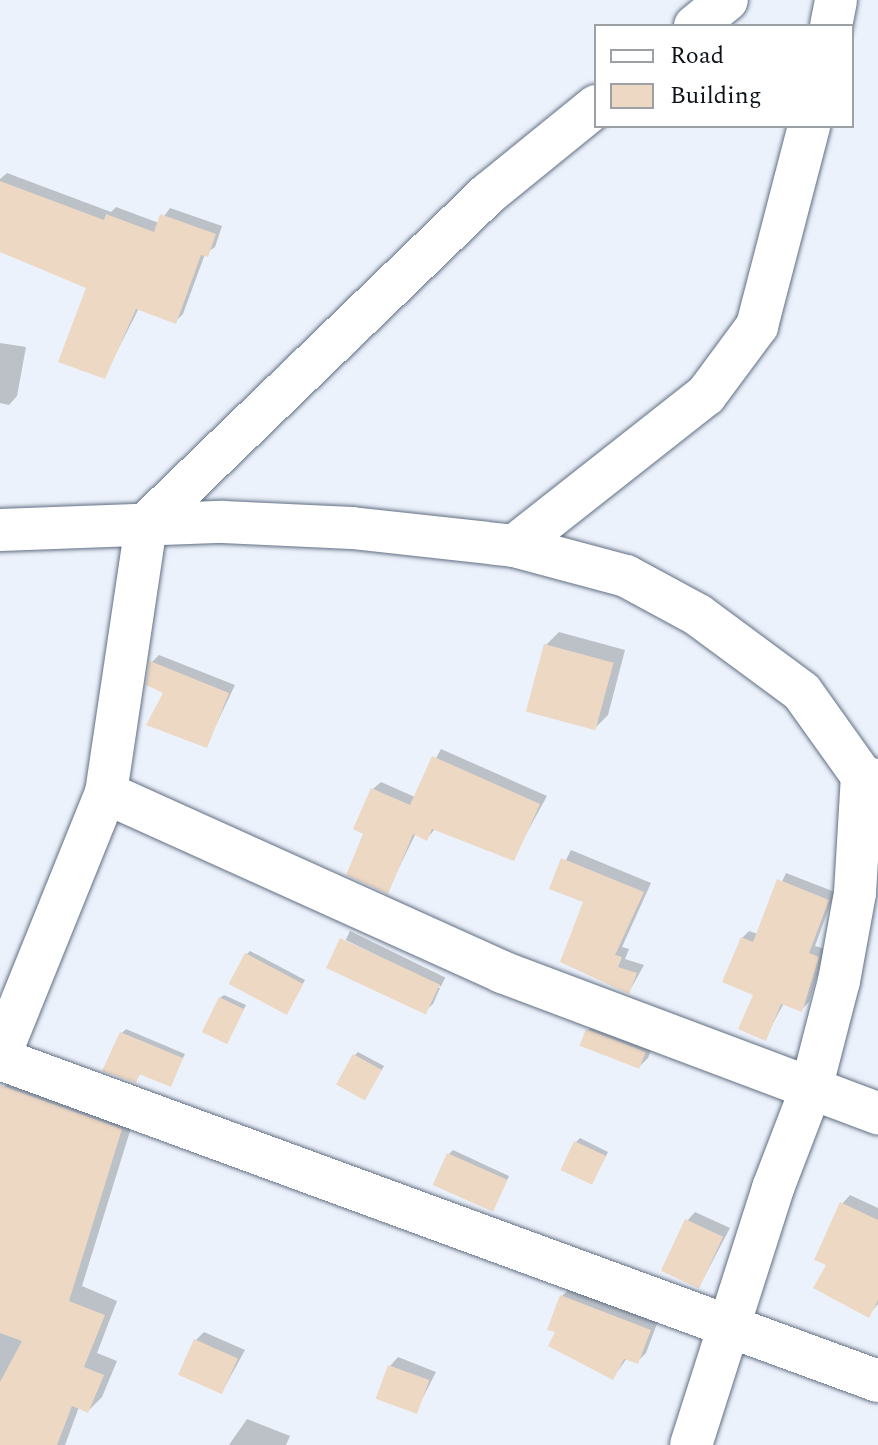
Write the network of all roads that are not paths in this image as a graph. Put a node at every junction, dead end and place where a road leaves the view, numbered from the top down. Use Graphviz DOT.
graph roads {
  1 [pos="727,0"];
  2 [pos="836,0"];
  3 [pos="697,24"];
  4 [pos="831,24"];
  5 [pos="594,108"];
  6 [pos="808,128"];
  7 [pos="146,524"];
  8 [pos="0,530"];
  9 [pos="514,546"];
  10 [pos="870,778"];
  11 [pos="106,793"];
  12 [pos="0,1057"];
  13 [pos="811,1089"];
  14 [pos="878,1113"];
  15 [pos="730,1323"];
  16 [pos="878,1381"];
  17 [pos="691,1445"];
  1 -- 3 [label="street"];
  2 -- 4 [label="street"];
  5 -- 7 [label="street"];
  6 -- 9 [label="street"];
  7 -- 8 [label="street"];
  7 -- 9 [label="street"];
  7 -- 11 [label="street"];
  9 -- 10 [label="street"];
  10 -- 13 [label="street"];
  11 -- 12 [label="street"];
  11 -- 13 [label="street"];
  12 -- 15 [label="street"];
  13 -- 14 [label="street"];
  13 -- 15 [label="street"];
  15 -- 16 [label="street"];
  15 -- 17 [label="street"];
}
